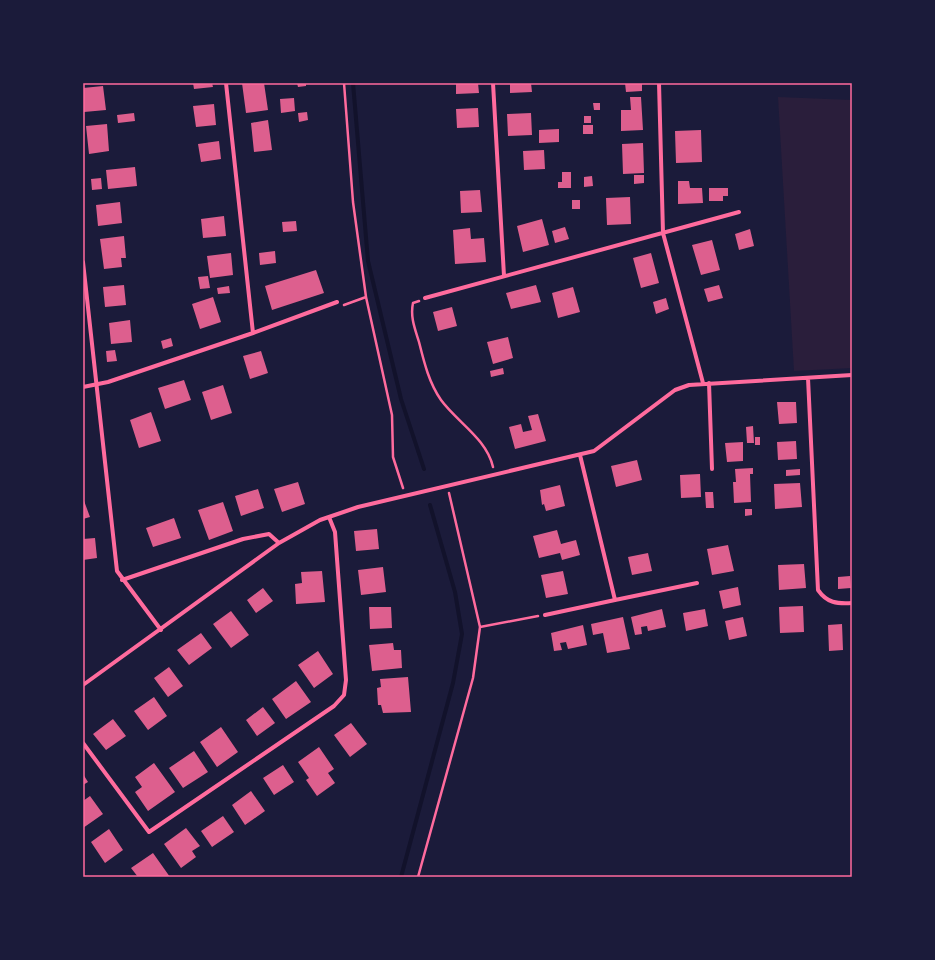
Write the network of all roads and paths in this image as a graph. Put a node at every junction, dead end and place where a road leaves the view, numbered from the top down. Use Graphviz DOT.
graph roads {
  1 [pos="226,83"];
  2 [pos="344,83"];
  3 [pos="493,83"];
  4 [pos="659,83"];
  5 [pos="739,212"];
  6 [pos="663,233"];
  7 [pos="83,262"];
  8 [pos="504,276"];
  9 [pos="366,297"];
  10 [pos="425,298"];
  11 [pos="337,302"];
  12 [pos="253,333"];
  13 [pos="852,375"];
  14 [pos="808,378"];
  15 [pos="709,382"];
  16 [pos="703,383"];
  17 [pos="97,384"];
  18 [pos="83,387"];
  19 [pos="580,456"];
  20 [pos="712,469"];
  21 [pos="495,476"];
  22 [pos="447,487"];
  23 [pos="406,496"];
  24 [pos="329,517"];
  25 [pos="279,542"];
  26 [pos="122,580"];
  27 [pos="696,583"];
  28 [pos="615,600"];
  29 [pos="852,603"];
  30 [pos="545,615"];
  31 [pos="480,627"];
  32 [pos="161,630"];
  33 [pos="83,685"];
  34 [pos="83,743"];
  35 [pos="418,877"];
  1 -- 12 [label="street"];
  2 -- 9 [label="path"];
  3 -- 8 [label="street"];
  4 -- 6 [label="street"];
  5 -- 6 [label="street"];
  6 -- 8 [label="street"];
  6 -- 16 [label="street"];
  7 -- 17 [label="street"];
  8 -- 10 [label="street"];
  9 -- 11 [label="path"];
  9 -- 23 [label="path"];
  10 -- 21 [label="path"];
  11 -- 12 [label="street"];
  12 -- 17 [label="street"];
  13 -- 14 [label="street"];
  14 -- 15 [label="street"];
  14 -- 29 [label="street"];
  15 -- 16 [label="street"];
  15 -- 20 [label="street"];
  16 -- 19 [label="street"];
  17 -- 18 [label="street"];
  17 -- 26 [label="street"];
  19 -- 21 [label="street"];
  19 -- 28 [label="street"];
  21 -- 22 [label="street"];
  22 -- 23 [label="street"];
  22 -- 31 [label="path"];
  23 -- 24 [label="street"];
  24 -- 25 [label="street"];
  24 -- 34 [label="street"];
  25 -- 26 [label="street"];
  25 -- 32 [label="street"];
  26 -- 32 [label="street"];
  27 -- 28 [label="street"];
  28 -- 30 [label="street"];
  30 -- 31 [label="path"];
  31 -- 35 [label="path"];
  32 -- 33 [label="street"];
}
